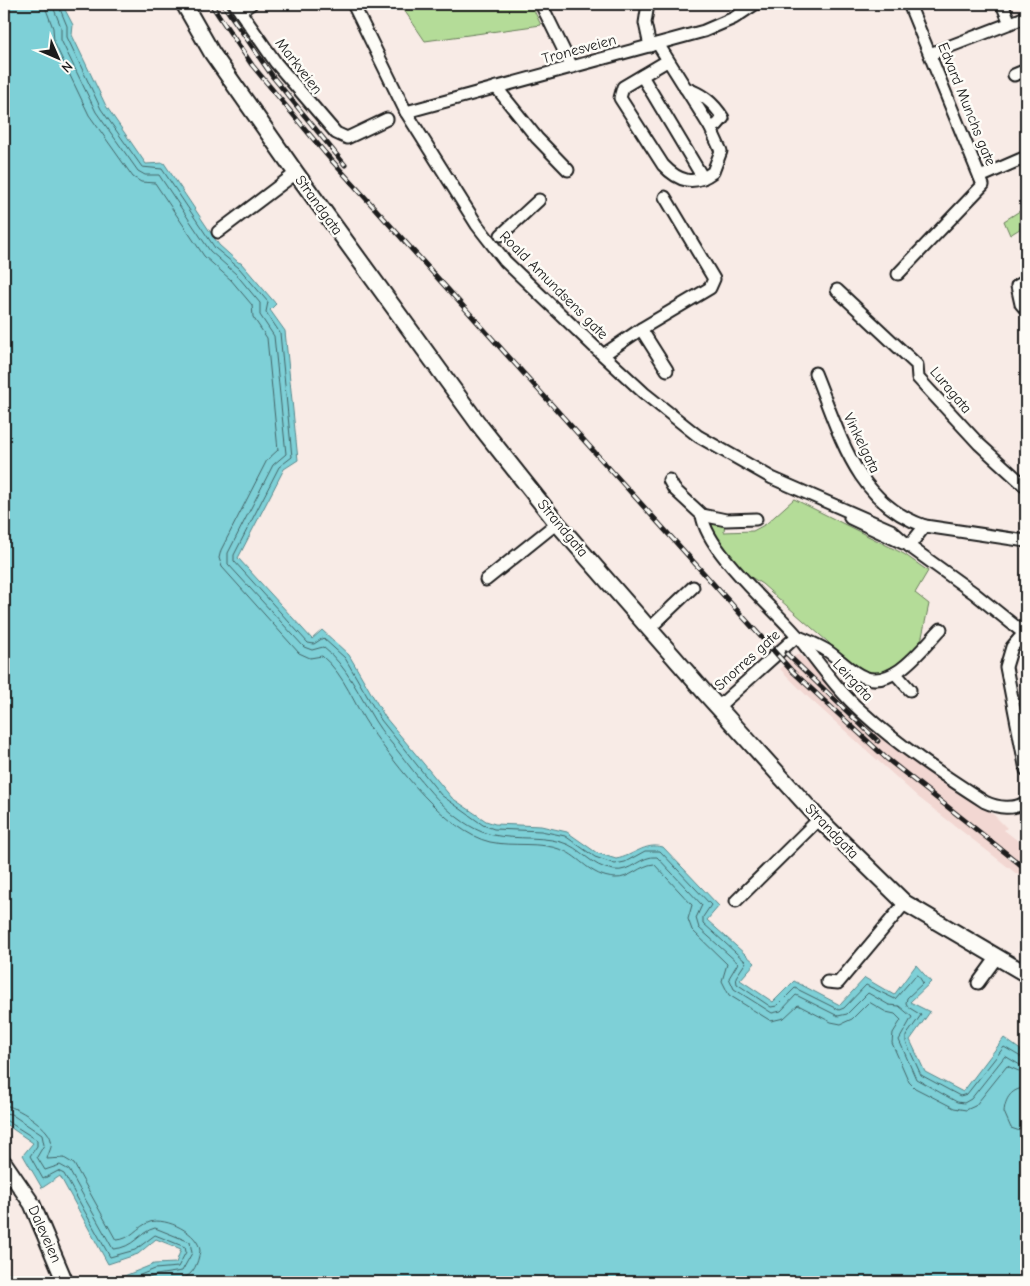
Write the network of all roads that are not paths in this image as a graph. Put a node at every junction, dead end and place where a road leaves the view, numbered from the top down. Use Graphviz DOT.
graph roads {
  1 [pos="184,4"];
  2 [pos="251,4"];
  3 [pos="353,4"];
  4 [pos="541,4"];
  5 [pos="648,4"];
  6 [pos="755,4"];
  7 [pos="910,4"];
  8 [pos="1002,4"];
  9 [pos="238,7"];
  10 [pos="1026,17"];
  11 [pos="1010,23"];
  12 [pos="654,45"];
  13 [pos="930,54"];
  14 [pos="667,61"];
  15 [pos="572,66"];
  16 [pos="1026,70"];
  17 [pos="1014,75"];
  18 [pos="642,76"];
  19 [pos="496,88"];
  20 [pos="685,88"];
  21 [pos="406,112"];
  22 [pos="387,119"];
  23 [pos="710,127"];
  24 [pos="1026,157"];
  25 [pos="568,170"];
  26 [pos="296,174"];
  27 [pos="980,177"];
  28 [pos="702,178"];
  29 [pos="665,196"];
  30 [pos="539,200"];
  31 [pos="218,232"];
  32 [pos="501,235"];
  33 [pos="898,274"];
  34 [pos="1026,280"];
  35 [pos="837,290"];
  36 [pos="1026,310"];
  37 [pos="641,329"];
  38 [pos="603,355"];
  39 [pos="667,370"];
  40 [pos="815,373"];
  41 [pos="669,480"];
  42 [pos="1026,487"];
  43 [pos="702,515"];
  44 [pos="756,519"];
  45 [pos="557,523"];
  46 [pos="925,526"];
  47 [pos="1026,541"];
  48 [pos="909,546"];
  49 [pos="486,580"];
  50 [pos="693,587"];
  51 [pos="650,629"];
  52 [pos="941,629"];
  53 [pos="1025,634"];
  54 [pos="797,636"];
  55 [pos="895,673"];
  56 [pos="910,690"];
  57 [pos="718,707"];
  58 [pos="1026,770"];
  59 [pos="1026,802"];
  60 [pos="819,819"];
  61 [pos="736,901"];
  62 [pos="905,903"];
  63 [pos="997,957"];
  64 [pos="1026,974"];
  65 [pos="827,982"];
  66 [pos="978,983"];
  67 [pos="4,1163"];
  68 [pos="65,1282"];
  1 -- 26 [label="main road, Strandgata"];
  2 -- 9 [label="street"];
  3 -- 21 [label="street, Roald Amundsens gate"];
  4 -- 15 [label="street"];
  5 -- 12 [label="street"];
  6 -- 12 [label="street, Tronesveien"];
  7 -- 13 [label="street, Edvard Munchs gate"];
  8 -- 11 [label="street"];
  9 -- 22 [label="street, Markveien"];
  10 -- 11 [label="street"];
  11 -- 13 [label="street"];
  12 -- 14 [label="street"];
  12 -- 15 [label="street, Tronesveien"];
  13 -- 27 [label="street, Edvard Munchs gate"];
  14 -- 18 [label="street"];
  14 -- 20 [label="street"];
  15 -- 19 [label="street, Tronesveien"];
  16 -- 17 [label="street"];
  18 -- 28 [label="street"];
  18 -- 28 [label="street"];
  19 -- 21 [label="street, Tronesveien"];
  19 -- 25 [label="street"];
  20 -- 23 [label="street"];
  20 -- 23 [label="street"];
  21 -- 38 [label="street, Roald Amundsens gate"];
  23 -- 28 [label="street"];
  24 -- 27 [label="street"];
  26 -- 31 [label="street"];
  26 -- 45 [label="main road, Strandgata"];
  27 -- 33 [label="street, Edvard Munchs gate"];
  29 -- 37 [label="street"];
  30 -- 32 [label="street"];
  34 -- 36 [label="street"];
  35 -- 42 [label="street, Luragata"];
  37 -- 38 [label="street"];
  37 -- 39 [label="street"];
  38 -- 48 [label="street, Roald Amundsens gate"];
  40 -- 46 [label="street, Vinkelgata"];
  41 -- 43 [label="street"];
  43 -- 44 [label="street"];
  43 -- 54 [label="street, Leirgata"];
  45 -- 49 [label="street"];
  45 -- 51 [label="main road, Strandgata"];
  46 -- 47 [label="street, Vinkelgata"];
  46 -- 48 [label="street"];
  48 -- 53 [label="street, Roald Amundsens gate"];
  50 -- 51 [label="street"];
  51 -- 57 [label="main road, Strandgata"];
  52 -- 55 [label="street"];
  53 -- 58 [label="street"];
  54 -- 55 [label="street"];
  54 -- 57 [label="street, Snorres gate"];
  54 -- 59 [label="street, Leirgata"];
  55 -- 56 [label="street"];
  57 -- 60 [label="main road, Strandgata"];
  60 -- 61 [label="street"];
  60 -- 62 [label="main road, Strandgata"];
  62 -- 63 [label="main road, Strandgata"];
  62 -- 65 [label="street"];
  63 -- 64 [label="main road, Strandgata"];
  63 -- 66 [label="street"];
  67 -- 68 [label="main road, Daleveien"];
}
